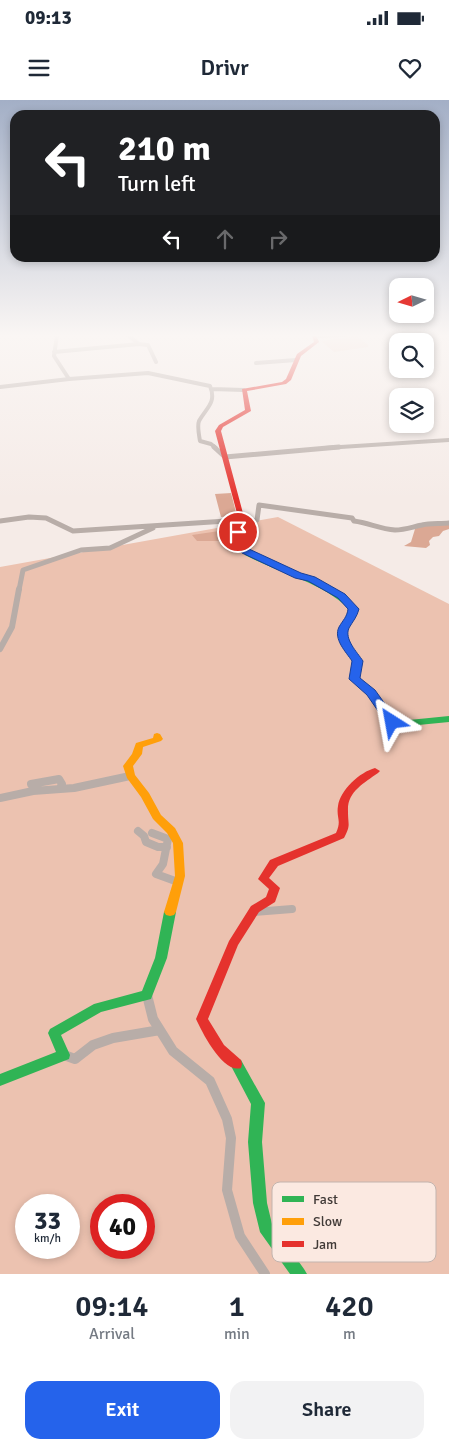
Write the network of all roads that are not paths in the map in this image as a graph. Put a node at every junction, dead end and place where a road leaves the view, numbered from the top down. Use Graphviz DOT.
graph roads {
  1 [pos="212,390"];
  2 [pos="244,390"];
  3 [pos="449,440"];
  4 [pos="225,457"];
  5 [pos="0,521"];
  6 [pos="241,523"];
  7 [pos="449,523"];
  8 [pos="157,526"];
  9 [pos="0,649"];
  10 [pos="449,719"];
  11 [pos="157,736"];
  12 [pos="375,771"];
  13 [pos="130,776"];
  14 [pos="31,784"];
  15 [pos="60,788"];
  16 [pos="0,798"];
  17 [pos="138,831"];
  18 [pos="152,833"];
  19 [pos="167,847"];
  20 [pos="178,882"];
  21 [pos="292,909"];
  22 [pos="254,912"];
  23 [pos="147,995"];
  24 [pos="160,1030"];
  25 [pos="64,1055"];
  26 [pos="0,1080"];
  27 [pos="272,1237"];
  28 [pos="290,1262"];
  29 [pos="265,1274"];
  30 [pos="299,1274"];
  1 -- 2 [label="street"];
  1 -- 4 [label="street"];
  2 -- 4 [label="street"];
  3 -- 4 [label="street"];
  4 -- 6 [label="street"];
  5 -- 8 [label="street"];
  6 -- 7 [label="street"];
  6 -- 8 [label="street"];
  6 -- 10 [label="street"];
  8 -- 9 [label="street"];
  11 -- 13 [label="street"];
  12 -- 22 [label="street"];
  13 -- 15 [label="street"];
  13 -- 20 [label="street"];
  14 -- 15 [label="street"];
  15 -- 16 [label="street"];
  17 -- 19 [label="street"];
  18 -- 19 [label="street"];
  19 -- 20 [label="street"];
  20 -- 23 [label="street"];
  21 -- 22 [label="street"];
  22 -- 27 [label="street"];
  23 -- 24 [label="street"];
  23 -- 25 [label="street"];
  24 -- 25 [label="street"];
  24 -- 29 [label="street"];
  25 -- 26 [label="street"];
  28 -- 30 [label="street"];
}
